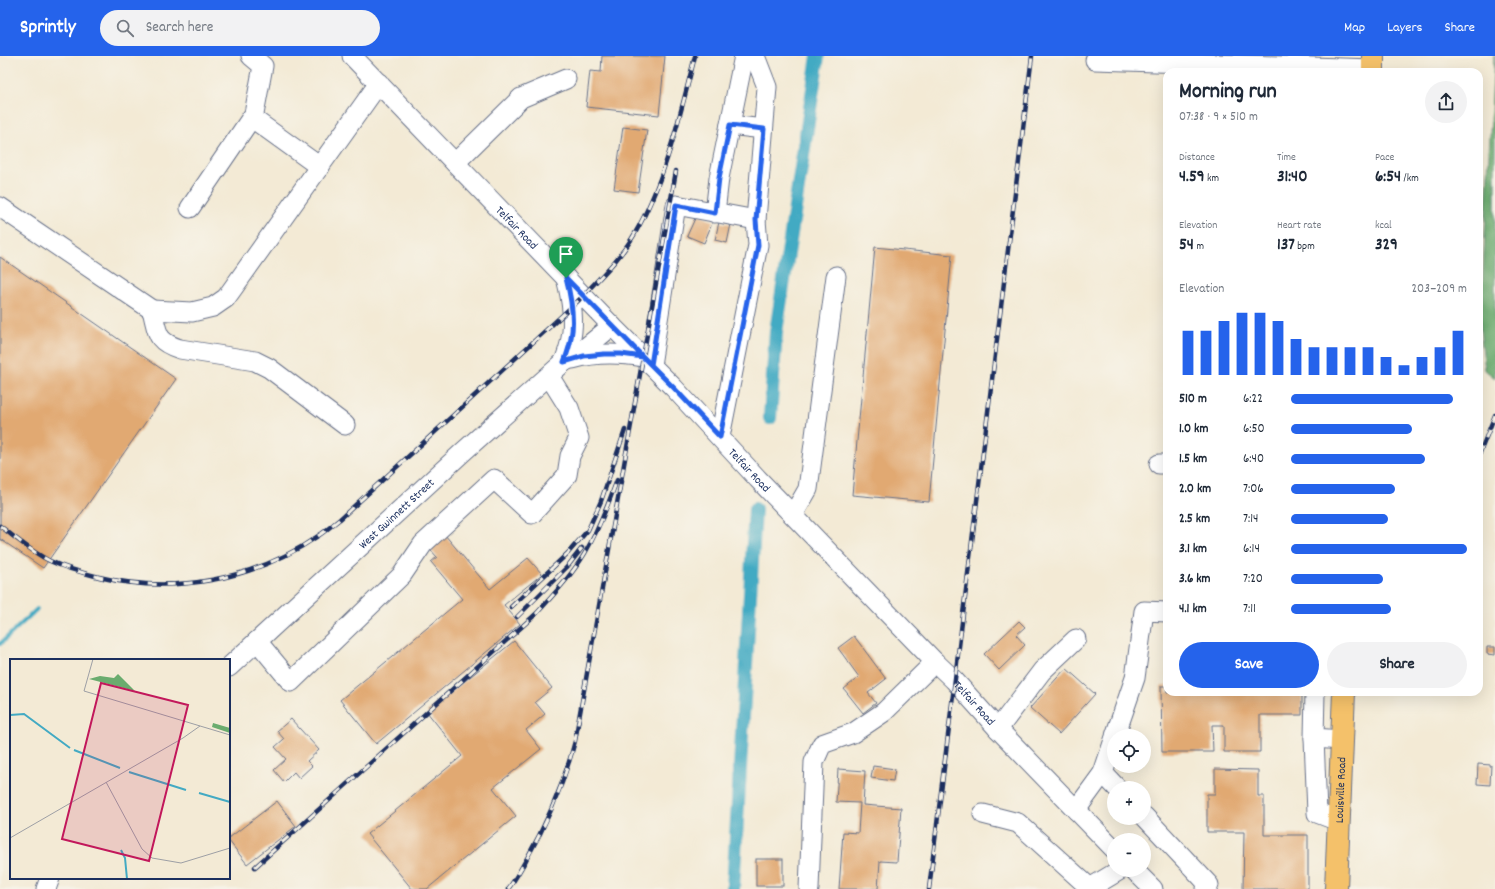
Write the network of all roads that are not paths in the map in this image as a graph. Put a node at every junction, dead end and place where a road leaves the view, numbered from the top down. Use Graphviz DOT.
graph roads {
  1 [pos="251,56"];
  2 [pos="352,56"];
  3 [pos="744,56"];
  4 [pos="754,56"];
  5 [pos="1095,60"];
  6 [pos="1373,66"];
  7 [pos="566,79"];
  8 [pos="379,83"];
  9 [pos="252,118"];
  10 [pos="730,125"];
  11 [pos="764,129"];
  12 [pos="455,163"];
  13 [pos="320,167"];
  14 [pos="0,207"];
  15 [pos="190,208"];
  16 [pos="715,213"];
  17 [pos="756,220"];
  18 [pos="836,276"];
  19 [pos="566,278"];
  20 [pos="152,310"];
  21 [pos="608,322"];
  22 [pos="647,361"];
  23 [pos="564,362"];
  24 [pos="549,376"];
  25 [pos="345,425"];
  26 [pos="720,437"];
  27 [pos="793,515"];
  28 [pos="1163,612"];
  29 [pos="1076,639"];
  30 [pos="257,641"];
  31 [pos="935,662"];
  32 [pos="230,666"];
  33 [pos="1316,696"];
  34 [pos="1344,696"];
  35 [pos="1117,729"];
  36 [pos="998,730"];
  37 [pos="1314,738"];
  38 [pos="1342,740"];
  39 [pos="1107,761"];
  40 [pos="1103,773"];
  41 [pos="1110,781"];
  42 [pos="1076,810"];
  43 [pos="983,814"];
  44 [pos="1338,821"];
  45 [pos="1151,823"];
  46 [pos="1107,842"];
  47 [pos="1108,877"];
  48 [pos="1141,877"];
  49 [pos="50,879"];
  50 [pos="46,889"];
  51 [pos="809,889"];
  52 [pos="1153,889"];
  53 [pos="1206,889"];
  54 [pos="1336,889"];
  1 -- 9 [label="street"];
  2 -- 8 [label="street, Telfair Road"];
  3 -- 10 [label="street"];
  4 -- 11 [label="street"];
  5 -- 6 [label="street"];
  7 -- 12 [label="street"];
  8 -- 12 [label="street, Telfair Road"];
  8 -- 13 [label="street"];
  9 -- 13 [label="street"];
  9 -- 15 [label="street"];
  10 -- 11 [label="street"];
  10 -- 16 [label="street"];
  11 -- 17 [label="street"];
  12 -- 19 [label="street, Telfair Road"];
  13 -- 20 [label="street"];
  14 -- 20 [label="street"];
  16 -- 17 [label="street"];
  16 -- 22 [label="street"];
  17 -- 26 [label="street"];
  18 -- 27 [label="street"];
  19 -- 21 [label="street, Telfair Road"];
  19 -- 23 [label="street"];
  20 -- 25 [label="street"];
  21 -- 22 [label="street, Telfair Road"];
  21 -- 23 [label="street, West Gwinnett Street"];
  22 -- 23 [label="street"];
  22 -- 26 [label="street, Telfair Road"];
  23 -- 24 [label="street, West Gwinnett Street"];
  24 -- 30 [label="street, West Gwinnett Street"];
  24 -- 30 [label="street"];
  26 -- 27 [label="street, Telfair Road"];
  27 -- 31 [label="street, Telfair Road"];
  28 -- 35 [label="street"];
  29 -- 36 [label="street"];
  30 -- 32 [label="street, West Gwinnett Street"];
  31 -- 36 [label="street, Telfair Road"];
  31 -- 51 [label="street"];
  33 -- 37 [label="street"];
  34 -- 38 [label="main road, Louisville Road"];
  36 -- 42 [label="street, Telfair Road"];
  37 -- 38 [label="street"];
  37 -- 44 [label="street"];
  38 -- 44 [label="main road, Louisville Road"];
  39 -- 40 [label="street"];
  40 -- 41 [label="street"];
  40 -- 42 [label="street"];
  42 -- 46 [label="street, Telfair Road"];
  43 -- 47 [label="street"];
  44 -- 54 [label="main road, Louisville Road"];
  45 -- 53 [label="street"];
  48 -- 52 [label="street"];
  49 -- 50 [label="street"];
}
